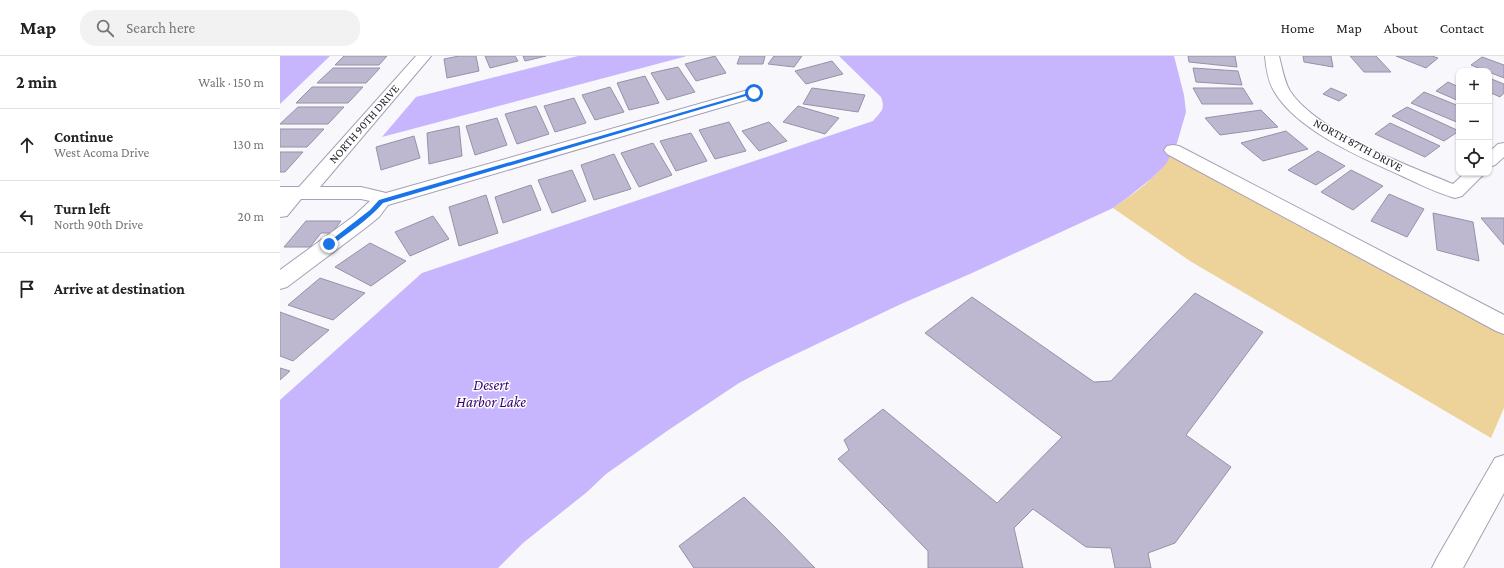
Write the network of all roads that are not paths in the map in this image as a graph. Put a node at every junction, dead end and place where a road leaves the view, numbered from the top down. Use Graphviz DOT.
graph roads {
  1 [pos="424,56"];
  2 [pos="1272,56"];
  3 [pos="754,93"];
  4 [pos="1504,148"];
  5 [pos="1173,150"];
  6 [pos="1492,158"];
  7 [pos="1473,176"];
  8 [pos="293,193"];
  9 [pos="381,201"];
  10 [pos="280,211"];
  11 [pos="280,281"];
  12 [pos="1504,326"];
  13 [pos="1504,467"];
  14 [pos="1447,568"];
  1 -- 8 [label="street, NORTH 90TH DRIVE"];
  2 -- 7 [label="street, NORTH 87TH DRIVE"];
  3 -- 9 [label="street"];
  4 -- 6 [label="street"];
  5 -- 12 [label="street"];
  8 -- 9 [label="street"];
  8 -- 10 [label="street, NORTH 90TH DRIVE"];
  9 -- 11 [label="street"];
  13 -- 14 [label="street"];
}
